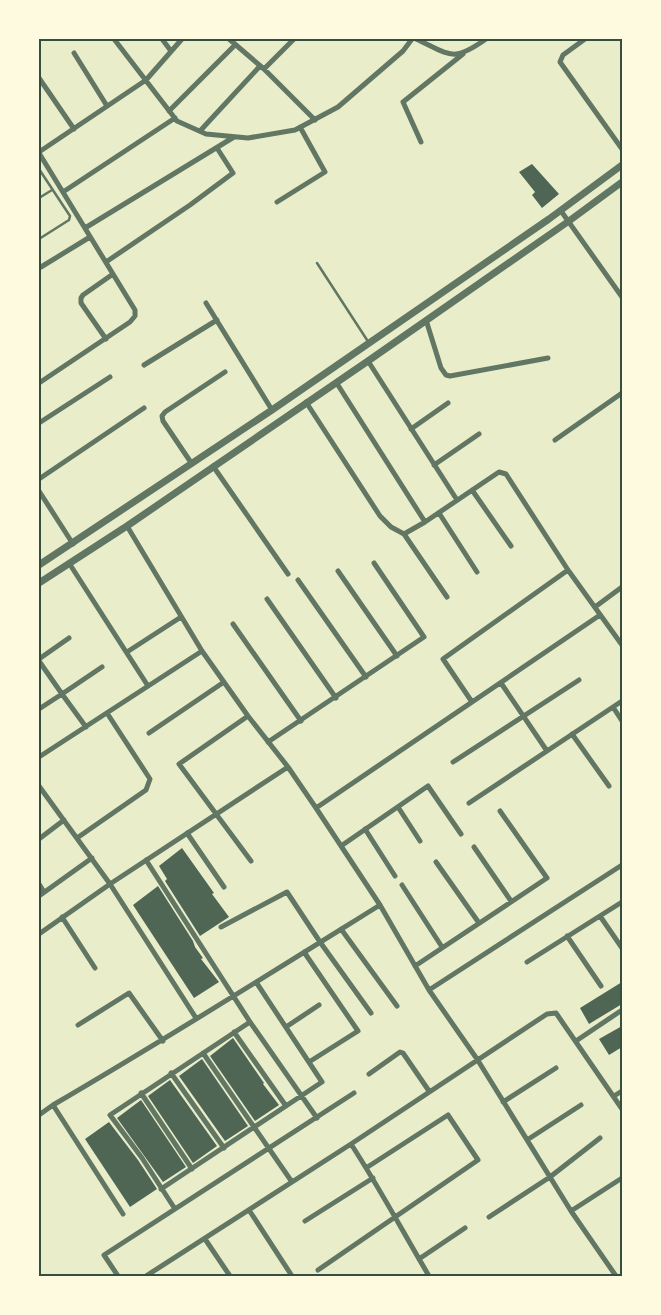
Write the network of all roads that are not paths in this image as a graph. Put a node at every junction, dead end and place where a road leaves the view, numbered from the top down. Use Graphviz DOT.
graph roads {
  1 [pos="114,39"];
  2 [pos="162,39"];
  3 [pos="182,39"];
  4 [pos="294,39"];
  5 [pos="412,39"];
  6 [pos="416,39"];
  7 [pos="486,39"];
  8 [pos="585,39"];
  9 [pos="233,41"];
  10 [pos="171,51"];
  11 [pos="74,53"];
  12 [pos="463,54"];
  13 [pos="262,68"];
  14 [pos="39,78"];
  15 [pos="146,80"];
  16 [pos="107,106"];
  17 [pos="169,111"];
  18 [pos="175,118"];
  19 [pos="314,120"];
  20 [pos="300,127"];
  21 [pos="74,129"];
  22 [pos="200,131"];
  23 [pos="234,137"];
  24 [pos="421,142"];
  25 [pos="217,148"];
  26 [pos="622,149"];
  27 [pos="39,152"];
  28 [pos="622,165"];
  29 [pos="39,169"];
  30 [pos="622,182"];
  31 [pos="53,189"];
  32 [pos="63,192"];
  33 [pos="39,198"];
  34 [pos="277,202"];
  35 [pos="561,211"];
  36 [pos="569,221"];
  37 [pos="85,228"];
  38 [pos="90,237"];
  39 [pos="39,239"];
  40 [pos="106,262"];
  41 [pos="317,263"];
  42 [pos="41,268"];
  43 [pos="113,274"];
  44 [pos="622,297"];
  45 [pos="206,302"];
  46 [pos="217,320"];
  47 [pos="426,320"];
  48 [pos="106,338"];
  49 [pos="369,343"];
  50 [pos="548,358"];
  51 [pos="368,361"];
  52 [pos="144,365"];
  53 [pos="225,372"];
  54 [pos="110,377"];
  55 [pos="39,382"];
  56 [pos="336,382"];
  57 [pos="622,393"];
  58 [pos="306,402"];
  59 [pos="448,403"];
  60 [pos="144,408"];
  61 [pos="272,410"];
  62 [pos="39,423"];
  63 [pos="411,429"];
  64 [pos="479,434"];
  65 [pos="555,440"];
  66 [pos="192,464"];
  67 [pos="434,465"];
  68 [pos="213,466"];
  69 [pos="39,479"];
  70 [pos="472,490"];
  71 [pos="39,491"];
  72 [pos="457,500"];
  73 [pos="438,512"];
  74 [pos="425,522"];
  75 [pos="127,526"];
  76 [pos="404,534"];
  77 [pos="73,544"];
  78 [pos="511,546"];
  79 [pos="69,563"];
  80 [pos="374,563"];
  81 [pos="39,566"];
  82 [pos="568,570"];
  83 [pos="338,571"];
  84 [pos="477,572"];
  85 [pos="288,574"];
  86 [pos="298,580"];
  87 [pos="39,583"];
  88 [pos="622,587"];
  89 [pos="447,598"];
  90 [pos="268,599"];
  91 [pos="595,607"];
  92 [pos="600,615"];
  93 [pos="181,617"];
  94 [pos="233,624"];
  95 [pos="69,638"];
  96 [pos="622,645"];
  97 [pos="202,651"];
  98 [pos="127,652"];
  99 [pos="397,656"];
  100 [pos="39,660"];
  101 [pos="102,667"];
  102 [pos="366,677"];
  103 [pos="580,680"];
  104 [pos="224,682"];
  105 [pos="501,683"];
  106 [pos="148,686"];
  107 [pos="62,694"];
  108 [pos="336,698"];
  109 [pos="622,701"];
  110 [pos="472,702"];
  111 [pos="39,708"];
  112 [pos="613,708"];
  113 [pos="107,713"];
  114 [pos="248,716"];
  115 [pos="524,716"];
  116 [pos="301,721"];
  117 [pos="622,721"];
  118 [pos="86,727"];
  119 [pos="150,733"];
  120 [pos="572,734"];
  121 [pos="268,742"];
  122 [pos="547,751"];
  123 [pos="39,757"];
  124 [pos="453,762"];
  125 [pos="288,767"];
  126 [pos="39,786"];
  127 [pos="610,786"];
  128 [pos="469,803"];
  129 [pos="398,807"];
  130 [pos="316,808"];
  131 [pos="500,811"];
  132 [pos="216,814"];
  133 [pos="64,820"];
  134 [pos="365,829"];
  135 [pos="187,833"];
  136 [pos="460,834"];
  137 [pos="77,838"];
  138 [pos="39,839"];
  139 [pos="420,841"];
  140 [pos="341,846"];
  141 [pos="474,847"];
  142 [pos="92,858"];
  143 [pos="146,860"];
  144 [pos="251,860"];
  145 [pos="436,862"];
  146 [pos="622,866"];
  147 [pos="395,876"];
  148 [pos="39,884"];
  149 [pos="110,884"];
  150 [pos="402,885"];
  151 [pos="224,887"];
  152 [pos="41,894"];
  153 [pos="511,901"];
  154 [pos="622,902"];
  155 [pos="380,905"];
  156 [pos="600,916"];
  157 [pos="62,917"];
  158 [pos="479,923"];
  159 [pos="221,928"];
  160 [pos="341,929"];
  161 [pos="39,934"];
  162 [pos="567,936"];
  163 [pos="320,942"];
  164 [pos="442,948"];
  165 [pos="622,948"];
  166 [pos="304,952"];
  167 [pos="527,962"];
  168 [pos="415,966"];
  169 [pos="95,968"];
  170 [pos="256,982"];
  171 [pos="601,986"];
  172 [pos="429,990"];
  173 [pos="233,996"];
  174 [pos="319,1005"];
  175 [pos="397,1006"];
  176 [pos="622,1010"];
  177 [pos="371,1013"];
  178 [pos="196,1018"];
  179 [pos="250,1022"];
  180 [pos="78,1025"];
  181 [pos="286,1027"];
  182 [pos="234,1032"];
  183 [pos="163,1041"];
  184 [pos="576,1041"];
  185 [pos="203,1053"];
  186 [pos="477,1059"];
  187 [pos="309,1062"];
  188 [pos="556,1068"];
  189 [pos="171,1073"];
  190 [pos="369,1074"];
  191 [pos="430,1091"];
  192 [pos="622,1091"];
  193 [pos="354,1093"];
  194 [pos="141,1094"];
  195 [pos="302,1096"];
  196 [pos="614,1096"];
  197 [pos="503,1102"];
  198 [pos="53,1105"];
  199 [pos="581,1105"];
  200 [pos="286,1106"];
  201 [pos="622,1108"];
  202 [pos="39,1115"];
  203 [pos="316,1118"];
  204 [pos="255,1128"];
  205 [pos="600,1138"];
  206 [pos="527,1140"];
  207 [pos="351,1144"];
  208 [pos="224,1148"];
  209 [pos="269,1148"];
  210 [pos="366,1168"];
  211 [pos="192,1169"];
  212 [pos="550,1177"];
  213 [pos="373,1178"];
  214 [pos="622,1178"];
  215 [pos="292,1182"];
  216 [pos="162,1189"];
  217 [pos="175,1210"];
  218 [pos="249,1210"];
  219 [pos="571,1211"];
  220 [pos="123,1214"];
  221 [pos="490,1217"];
  222 [pos="394,1219"];
  223 [pos="305,1221"];
  224 [pos="465,1228"];
  225 [pos="205,1238"];
  226 [pos="418,1259"];
  227 [pos="318,1270"];
  228 [pos="118,1276"];
  229 [pos="146,1276"];
  230 [pos="230,1276"];
  231 [pos="292,1276"];
  232 [pos="429,1276"];
  233 [pos="616,1276"];
  1 -- 15 [label="street"];
  2 -- 10 [label="street"];
  3 -- 10 [label="street"];
  4 -- 13 [label="street"];
  5 -- 19 [label="street"];
  6 -- 12 [label="street"];
  7 -- 12 [label="street"];
  8 -- 26 [label="street"];
  9 -- 13 [label="street"];
  9 -- 17 [label="street"];
  10 -- 15 [label="street"];
  11 -- 16 [label="street"];
  12 -- 24 [label="street"];
  13 -- 19 [label="street"];
  13 -- 22 [label="street"];
  14 -- 21 [label="street"];
  15 -- 16 [label="street"];
  15 -- 17 [label="street"];
  16 -- 21 [label="street"];
  17 -- 18 [label="street"];
  18 -- 22 [label="street"];
  18 -- 32 [label="street"];
  19 -- 20 [label="street"];
  20 -- 23 [label="street"];
  20 -- 34 [label="street"];
  21 -- 27 [label="street"];
  22 -- 23 [label="street"];
  23 -- 25 [label="street"];
  25 -- 37 [label="street"];
  25 -- 40 [label="street"];
  27 -- 32 [label="street"];
  28 -- 35 [label="street"];
  29 -- 31 [label="lane"];
  30 -- 36 [label="street"];
  31 -- 33 [label="lane"];
  31 -- 39 [label="lane"];
  32 -- 37 [label="street"];
  35 -- 36 [label="street"];
  35 -- 49 [label="street"];
  36 -- 44 [label="street"];
  36 -- 47 [label="street"];
  37 -- 38 [label="street"];
  38 -- 40 [label="street"];
  38 -- 42 [label="street"];
  40 -- 43 [label="street"];
  41 -- 49 [label="lane"];
  43 -- 48 [label="street"];
  43 -- 48 [label="street"];
  45 -- 46 [label="street"];
  46 -- 52 [label="street"];
  46 -- 61 [label="street"];
  47 -- 50 [label="street"];
  47 -- 51 [label="street"];
  48 -- 55 [label="street"];
  49 -- 61 [label="street"];
  51 -- 56 [label="street"];
  51 -- 63 [label="street"];
  53 -- 66 [label="street"];
  54 -- 62 [label="street"];
  56 -- 58 [label="street"];
  56 -- 74 [label="street"];
  57 -- 65 [label="street"];
  58 -- 68 [label="street"];
  58 -- 76 [label="street"];
  59 -- 63 [label="street"];
  60 -- 69 [label="street"];
  61 -- 66 [label="street"];
  63 -- 67 [label="street"];
  64 -- 67 [label="street"];
  66 -- 77 [label="street"];
  67 -- 72 [label="street"];
  68 -- 75 [label="street"];
  68 -- 85 [label="street"];
  70 -- 72 [label="street"];
  70 -- 78 [label="street"];
  70 -- 82 [label="street"];
  71 -- 77 [label="street"];
  72 -- 73 [label="street"];
  73 -- 74 [label="street"];
  73 -- 84 [label="street"];
  74 -- 76 [label="street"];
  75 -- 79 [label="street"];
  75 -- 93 [label="street"];
  76 -- 89 [label="street"];
  77 -- 81 [label="street"];
  79 -- 87 [label="street"];
  79 -- 98 [label="street"];
  80 -- 99 [label="street"];
  82 -- 91 [label="street"];
  82 -- 110 [label="street"];
  83 -- 99 [label="street"];
  86 -- 102 [label="street"];
  88 -- 91 [label="street"];
  90 -- 108 [label="street"];
  91 -- 92 [label="street"];
  92 -- 96 [label="street"];
  92 -- 105 [label="street"];
  93 -- 97 [label="street"];
  93 -- 98 [label="street"];
  94 -- 116 [label="street"];
  95 -- 100 [label="street"];
  97 -- 104 [label="street"];
  97 -- 106 [label="street"];
  98 -- 106 [label="street"];
  99 -- 102 [label="street"];
  100 -- 107 [label="street"];
  101 -- 107 [label="street"];
  102 -- 108 [label="street"];
  103 -- 115 [label="street"];
  104 -- 114 [label="street"];
  104 -- 119 [label="street"];
  105 -- 110 [label="street"];
  105 -- 115 [label="street"];
  106 -- 113 [label="street"];
  107 -- 111 [label="street"];
  107 -- 118 [label="street"];
  108 -- 116 [label="street"];
  109 -- 112 [label="street"];
  110 -- 130 [label="street"];
  112 -- 117 [label="street"];
  112 -- 120 [label="street"];
  113 -- 118 [label="street"];
  113 -- 137 [label="street"];
  114 -- 121 [label="street"];
  114 -- 132 [label="street"];
  115 -- 122 [label="street"];
  115 -- 124 [label="street"];
  116 -- 121 [label="street"];
  118 -- 123 [label="street"];
  120 -- 122 [label="street"];
  120 -- 127 [label="street"];
  121 -- 125 [label="street"];
  122 -- 128 [label="street"];
  125 -- 130 [label="street"];
  125 -- 132 [label="street"];
  126 -- 133 [label="street"];
  129 -- 134 [label="street"];
  129 -- 136 [label="street"];
  129 -- 139 [label="street"];
  130 -- 140 [label="street"];
  131 -- 153 [label="street"];
  132 -- 135 [label="street"];
  132 -- 144 [label="street"];
  133 -- 137 [label="street"];
  133 -- 138 [label="street"];
  134 -- 140 [label="street"];
  134 -- 147 [label="street"];
  135 -- 143 [label="street"];
  135 -- 151 [label="street"];
  137 -- 142 [label="street"];
  140 -- 155 [label="street"];
  141 -- 153 [label="street"];
  142 -- 149 [label="street"];
  142 -- 152 [label="street"];
  143 -- 149 [label="street"];
  143 -- 173 [label="street"];
  145 -- 158 [label="street"];
  146 -- 172 [label="street"];
  148 -- 152 [label="street"];
  149 -- 157 [label="street"];
  149 -- 178 [label="street"];
  150 -- 164 [label="street"];
  153 -- 158 [label="street"];
  154 -- 156 [label="street"];
  155 -- 160 [label="street"];
  155 -- 168 [label="street"];
  156 -- 162 [label="street"];
  156 -- 165 [label="street"];
  157 -- 161 [label="street"];
  157 -- 169 [label="street"];
  158 -- 164 [label="street"];
  159 -- 163 [label="street"];
  160 -- 163 [label="street"];
  160 -- 175 [label="street"];
  162 -- 167 [label="street"];
  162 -- 171 [label="street"];
  163 -- 166 [label="street"];
  163 -- 177 [label="street"];
  164 -- 168 [label="street"];
  166 -- 170 [label="street"];
  166 -- 187 [label="street"];
  168 -- 172 [label="street"];
  170 -- 173 [label="street"];
  170 -- 181 [label="street"];
  172 -- 186 [label="street"];
  173 -- 178 [label="street"];
  173 -- 179 [label="street"];
  174 -- 181 [label="street"];
  176 -- 184 [label="street"];
  178 -- 183 [label="street"];
  179 -- 182 [label="street"];
  179 -- 195 [label="street"];
  180 -- 183 [label="street"];
  181 -- 187 [label="street"];
  182 -- 185 [label="street"];
  182 -- 200 [label="street"];
  183 -- 198 [label="street"];
  184 -- 186 [label="street"];
  184 -- 196 [label="street"];
  185 -- 189 [label="street"];
  185 -- 204 [label="street"];
  186 -- 191 [label="street"];
  186 -- 197 [label="street"];
  187 -- 195 [label="street"];
  188 -- 197 [label="street"];
  189 -- 194 [label="street"];
  189 -- 208 [label="street"];
  190 -- 191 [label="street"];
  191 -- 207 [label="street"];
  192 -- 196 [label="street"];
  193 -- 203 [label="street"];
  194 -- 211 [label="street"];
  194 -- 216 [label="street"];
  195 -- 200 [label="street"];
  195 -- 203 [label="street"];
  196 -- 201 [label="street"];
  197 -- 206 [label="street"];
  198 -- 202 [label="street"];
  198 -- 220 [label="street"];
  199 -- 206 [label="street"];
  200 -- 204 [label="street"];
  203 -- 209 [label="street"];
  204 -- 208 [label="street"];
  204 -- 209 [label="street"];
  205 -- 212 [label="street"];
  206 -- 212 [label="street"];
  207 -- 210 [label="street"];
  207 -- 215 [label="street"];
  208 -- 211 [label="street"];
  209 -- 215 [label="street"];
  209 -- 217 [label="street"];
  210 -- 213 [label="street"];
  210 -- 222 [label="street"];
  211 -- 216 [label="street"];
  212 -- 219 [label="street"];
  212 -- 221 [label="street"];
  213 -- 222 [label="street"];
  213 -- 223 [label="street"];
  214 -- 219 [label="street"];
  215 -- 218 [label="street"];
  216 -- 217 [label="street"];
  217 -- 228 [label="street"];
  218 -- 225 [label="street"];
  218 -- 231 [label="street"];
  219 -- 233 [label="street"];
  222 -- 226 [label="street"];
  222 -- 227 [label="street"];
  224 -- 226 [label="street"];
  225 -- 229 [label="street"];
  225 -- 230 [label="street"];
  226 -- 232 [label="street"];
}
